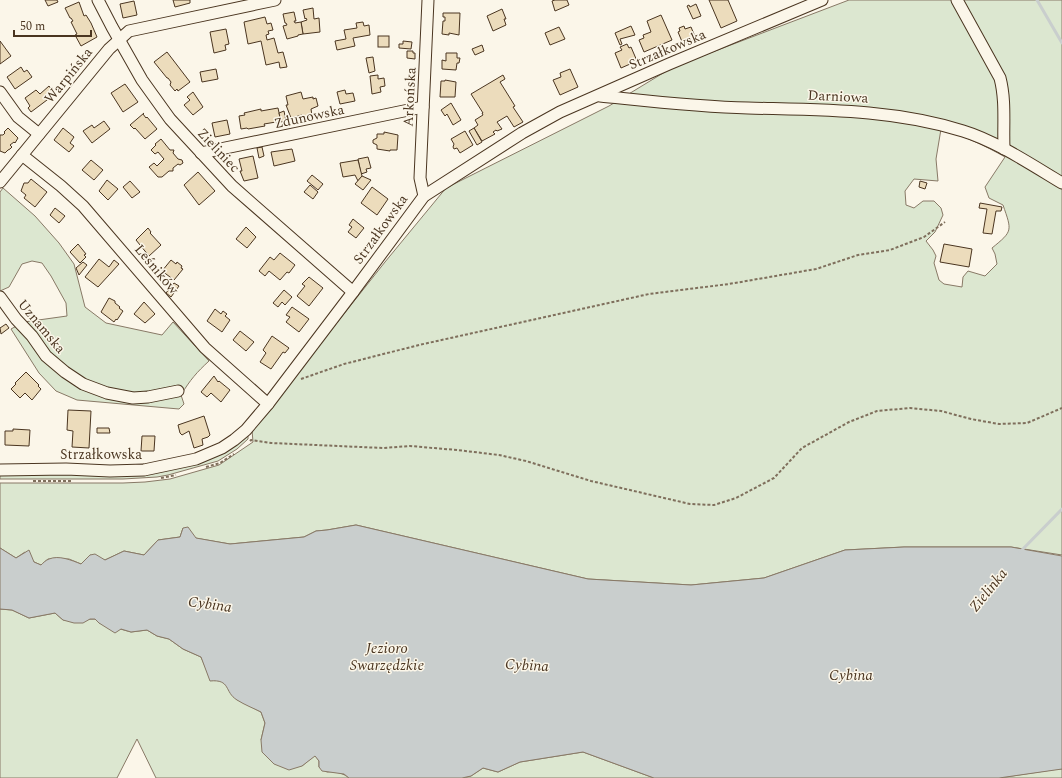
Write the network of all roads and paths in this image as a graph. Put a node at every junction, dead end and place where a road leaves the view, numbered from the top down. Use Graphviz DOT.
graph roads {
  1 [pos="98,0"];
  2 [pos="274,0"];
  3 [pos="428,0"];
  4 [pos="822,0"];
  5 [pos="957,0"];
  6 [pos="119,40"];
  7 [pos="0,92"];
  8 [pos="598,96"];
  9 [pos="423,107"];
  10 [pos="39,134"];
  11 [pos="1004,149"];
  12 [pos="201,153"];
  13 [pos="22,154"];
  14 [pos="0,182"];
  15 [pos="1062,183"];
  16 [pos="424,196"];
  17 [pos="946,222"];
  18 [pos="353,292"];
  19 [pos="0,297"];
  20 [pos="286,381"];
  21 [pos="178,391"];
  22 [pos="268,404"];
  23 [pos="1062,408"];
  24 [pos="251,440"];
  25 [pos="0,470"];
  1 -- 6 [label="street, Zieliniec"];
  2 -- 6 [label="street, Warpińska"];
  3 -- 9 [label="street, Arkońska"];
  4 -- 8 [label="street, Strzałkowska"];
  5 -- 11 [label="street"];
  6 -- 10 [label="street, Warpińska"];
  6 -- 12 [label="street, Zieliniec"];
  7 -- 10 [label="street"];
  8 -- 11 [label="street, Darniowa"];
  8 -- 16 [label="street, Strzałkowska"];
  9 -- 12 [label="street, Zdunowska"];
  9 -- 16 [label="street, Arkońska"];
  10 -- 13 [label="street, Warpińska"];
  11 -- 15 [label="street, Darniowa"];
  12 -- 18 [label="street, Zieliniec"];
  13 -- 14 [label="street, Warpińska"];
  13 -- 22 [label="street, Leśników"];
  16 -- 18 [label="street, Strzałkowska"];
  17 -- 20 [label="path"];
  18 -- 20 [label="street, Strzałkowska"];
  19 -- 21 [label="street, Uznamska"];
  20 -- 22 [label="street, Strzałkowska"];
  22 -- 25 [label="street, Strzałkowska"];
  23 -- 24 [label="path"];
}
